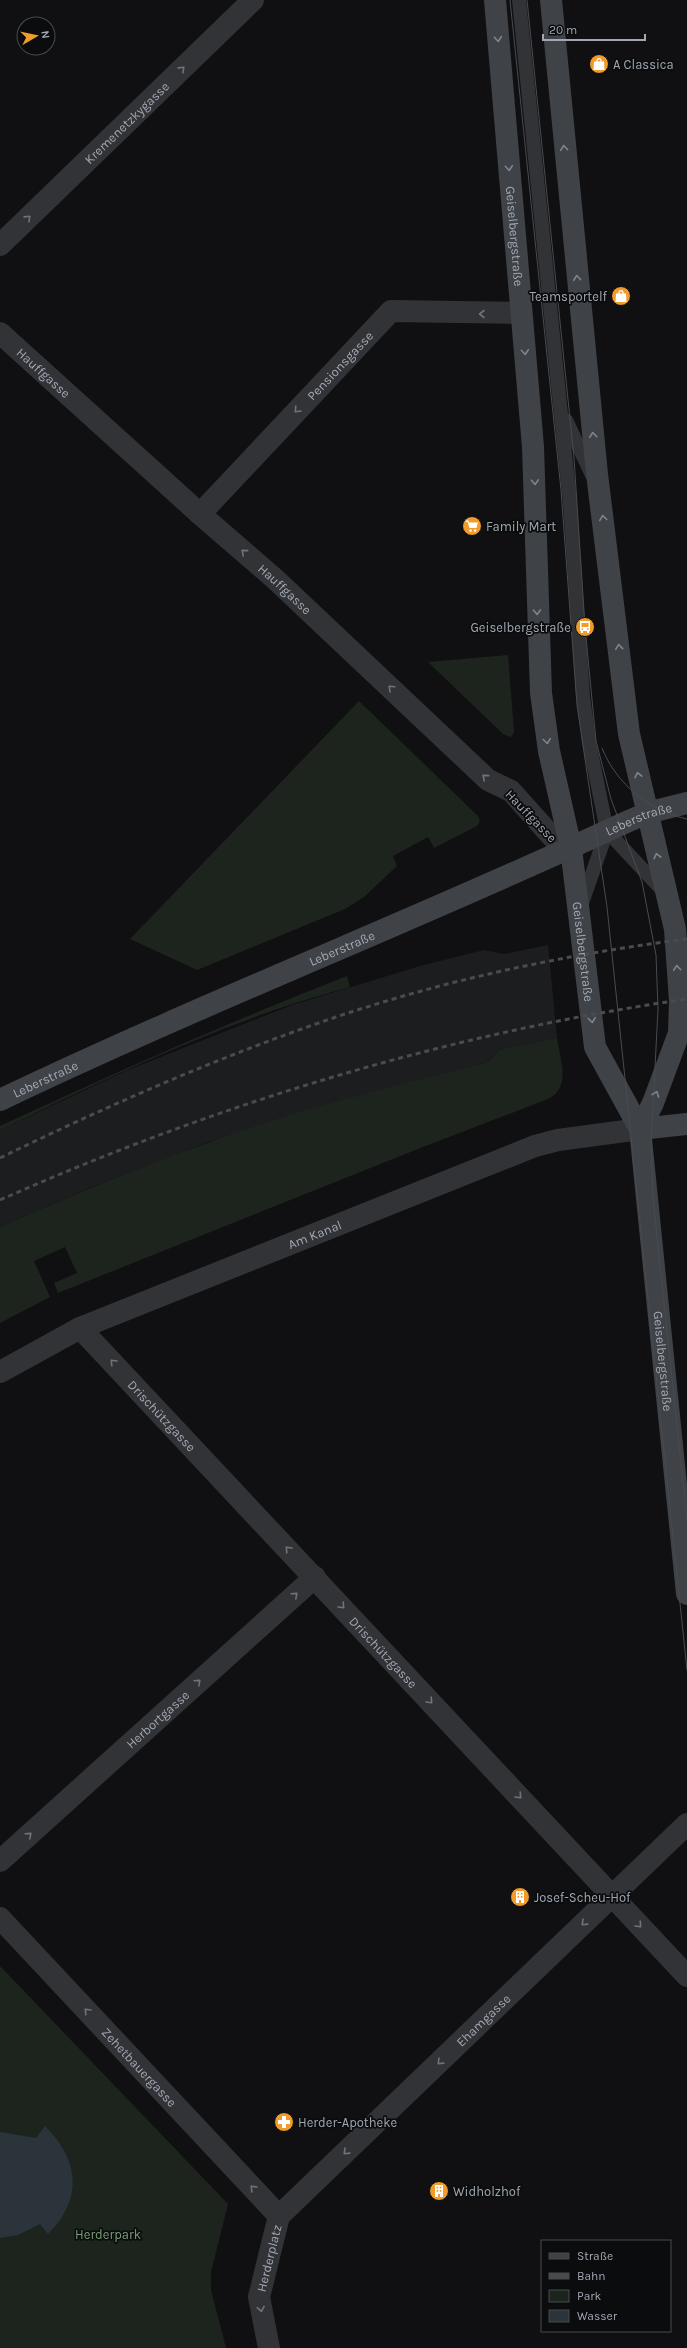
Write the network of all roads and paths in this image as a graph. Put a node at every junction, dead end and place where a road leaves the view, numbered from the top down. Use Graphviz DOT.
graph roads {
  1 [pos="253,0"];
  2 [pos="495,0"];
  3 [pos="519,0"];
  4 [pos="550,0"];
  5 [pos="0,245"];
  6 [pos="521,313"];
  7 [pos="0,332"];
  8 [pos="560,408"];
  9 [pos="599,487"];
  10 [pos="200,514"];
  11 [pos="687,803"];
  12 [pos="647,813"];
  13 [pos="607,831"];
  14 [pos="568,849"];
  15 [pos="666,894"];
  16 [pos="579,912"];
  17 [pos="0,1100"];
  18 [pos="687,1124"];
  19 [pos="640,1129"];
  20 [pos="80,1328"];
  21 [pos="0,1372"];
  22 [pos="315,1577"];
  23 [pos="687,1594"];
  24 [pos="687,1824"];
  25 [pos="0,1861"];
  26 [pos="612,1896"];
  27 [pos="0,1918"];
  28 [pos="687,1976"];
  29 [pos="279,2216"];
  30 [pos="269,2348"];
  5 -- 1 [label="street, Kremenetzkygasse, one-way"];
  2 -- 6 [label="main road, Geiselbergstraße, one-way"];
  3 -- 8 [label="lane"];
  9 -- 4 [label="main road, one-way"];
  6 -- 10 [label="street, Pensionsgasse, one-way"];
  6 -- 14 [label="main road, Geiselbergstraße, one-way"];
  7 -- 10 [label="street, Hauffgasse"];
  8 -- 9 [label="lane"];
  8 -- 13 [label="lane"];
  12 -- 9 [label="main road, one-way"];
  14 -- 10 [label="street, Hauffgasse, one-way"];
  11 -- 12 [label="main road, Leberstraße"];
  12 -- 13 [label="main road, Leberstraße"];
  15 -- 12 [label="main road, one-way"];
  13 -- 14 [label="main road, Leberstraße"];
  13 -- 15 [label="lane"];
  13 -- 16 [label="lane"];
  14 -- 16 [label="main road, Geiselbergstraße"];
  14 -- 17 [label="main road, Leberstraße"];
  19 -- 15 [label="main road, one-way"];
  16 -- 19 [label="main road, Geiselbergstraße, one-way"];
  18 -- 19 [label="main road"];
  19 -- 20 [label="street, Am Kanal"];
  19 -- 23 [label="main road, Geiselbergstraße"];
  20 -- 21 [label="street, Am Kanal"];
  22 -- 20 [label="street, Drischützgasse, one-way"];
  25 -- 22 [label="street, Herbortgasse, one-way"];
  22 -- 26 [label="street, Drischützgasse, one-way"];
  24 -- 26 [label="street, Ehamgasse"];
  26 -- 28 [label="street, Drischützgasse, one-way"];
  26 -- 29 [label="street, Ehamgasse, one-way"];
  29 -- 27 [label="street, Zehetbauergasse, one-way"];
  29 -- 30 [label="street, Herderplatz, one-way"];
}
